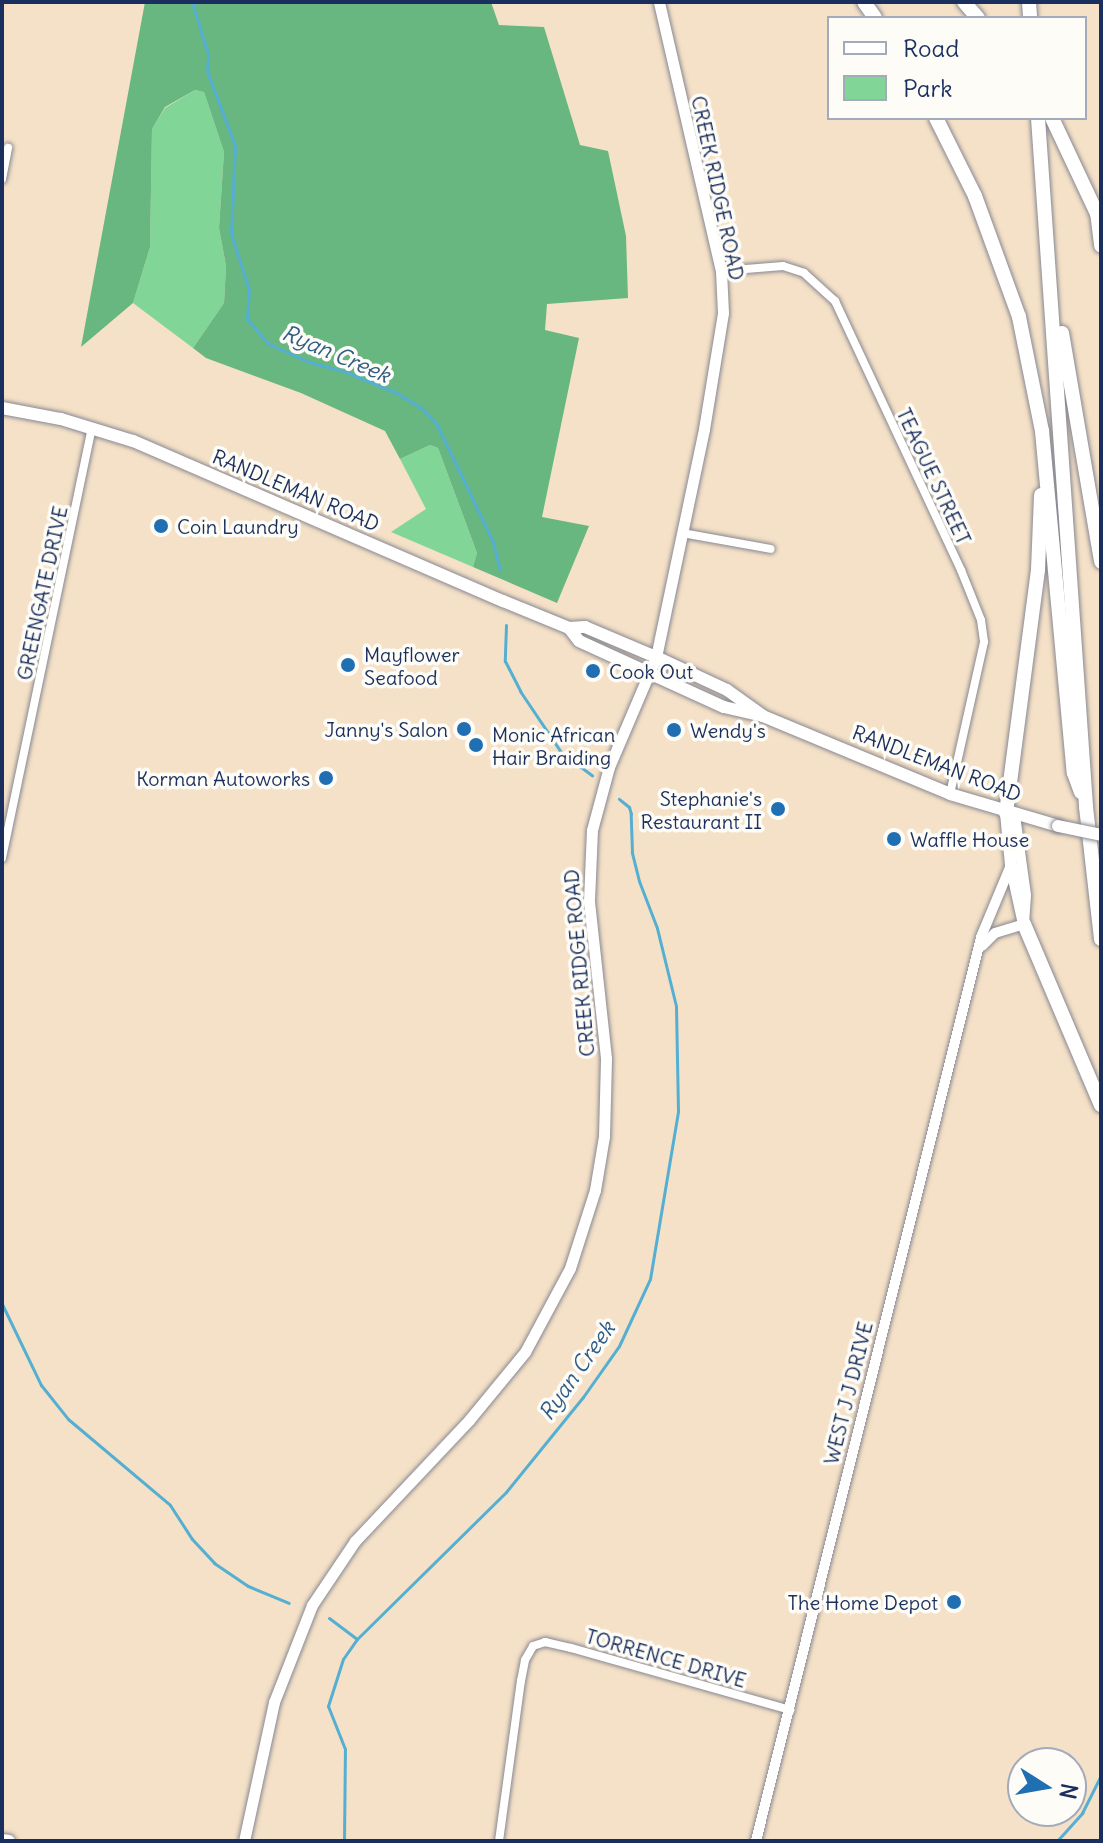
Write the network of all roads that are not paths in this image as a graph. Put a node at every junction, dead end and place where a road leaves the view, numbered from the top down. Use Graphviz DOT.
graph roads {
  1 [pos="659,2"];
  2 [pos="937,120"];
  3 [pos="1038,120"];
  4 [pos="1053,120"];
  5 [pos="8,148"];
  6 [pos="2,179"];
  7 [pos="1099,217"];
  8 [pos="1101,246"];
  9 [pos="1049,253"];
  10 [pos="721,271"];
  11 [pos="2,408"];
  12 [pos="92,428"];
  13 [pos="1042,431"];
  14 [pos="682,533"];
  15 [pos="771,549"];
  16 [pos="1101,562"];
  17 [pos="569,628"];
  18 [pos="656,657"];
  19 [pos="650,672"];
  20 [pos="763,716"];
  21 [pos="950,794"];
  22 [pos="1086,807"];
  23 [pos="1011,814"];
  24 [pos="1101,835"];
  25 [pos="2,858"];
  26 [pos="1011,865"];
  27 [pos="1024,924"];
  28 [pos="1101,939"];
  29 [pos="978,955"];
  30 [pos="1101,1105"];
  31 [pos="790,1710"];
  32 [pos="2,1840"];
  33 [pos="9,1841"];
  34 [pos="244,1841"];
  35 [pos="499,1841"];
  36 [pos="756,1841"];
  1 -- 10 [label="main road, CREEK RIDGE ROAD"];
  2 -- 13 [label="highway"];
  3 -- 9 [label="highway"];
  4 -- 7 [label="highway"];
  5 -- 6 [label="street"];
  7 -- 8 [label="highway"];
  9 -- 16 [label="highway"];
  9 -- 22 [label="highway"];
  10 -- 14 [label="main road, CREEK RIDGE ROAD"];
  10 -- 21 [label="street, TEAGUE STREET"];
  11 -- 12 [label="main road, RANDLEMAN ROAD"];
  12 -- 17 [label="main road, RANDLEMAN ROAD"];
  12 -- 25 [label="street, GREENGATE DRIVE"];
  13 -- 22 [label="highway"];
  13 -- 23 [label="highway"];
  14 -- 15 [label="street"];
  14 -- 18 [label="main road, CREEK RIDGE ROAD"];
  17 -- 18 [label="main road, RANDLEMAN ROAD"];
  17 -- 19 [label="main road, RANDLEMAN ROAD"];
  18 -- 19 [label="main road, CREEK RIDGE ROAD"];
  18 -- 20 [label="main road, RANDLEMAN ROAD"];
  19 -- 20 [label="main road, RANDLEMAN ROAD"];
  19 -- 34 [label="main road, CREEK RIDGE ROAD"];
  20 -- 21 [label="main road, RANDLEMAN ROAD"];
  21 -- 23 [label="main road, RANDLEMAN ROAD"];
  22 -- 28 [label="highway"];
  23 -- 24 [label="main road, RANDLEMAN ROAD, bridge"];
  23 -- 26 [label="main road, WEST J J DRIVE"];
  23 -- 27 [label="street"];
  26 -- 27 [label="main road, WEST J J DRIVE"];
  26 -- 29 [label="street, WEST J J DRIVE"];
  27 -- 29 [label="street"];
  27 -- 30 [label="highway"];
  29 -- 31 [label="street, WEST J J DRIVE"];
  31 -- 35 [label="street, TORRENCE DRIVE"];
  31 -- 36 [label="street, WEST J J DRIVE"];
  32 -- 33 [label="main road"];
}
